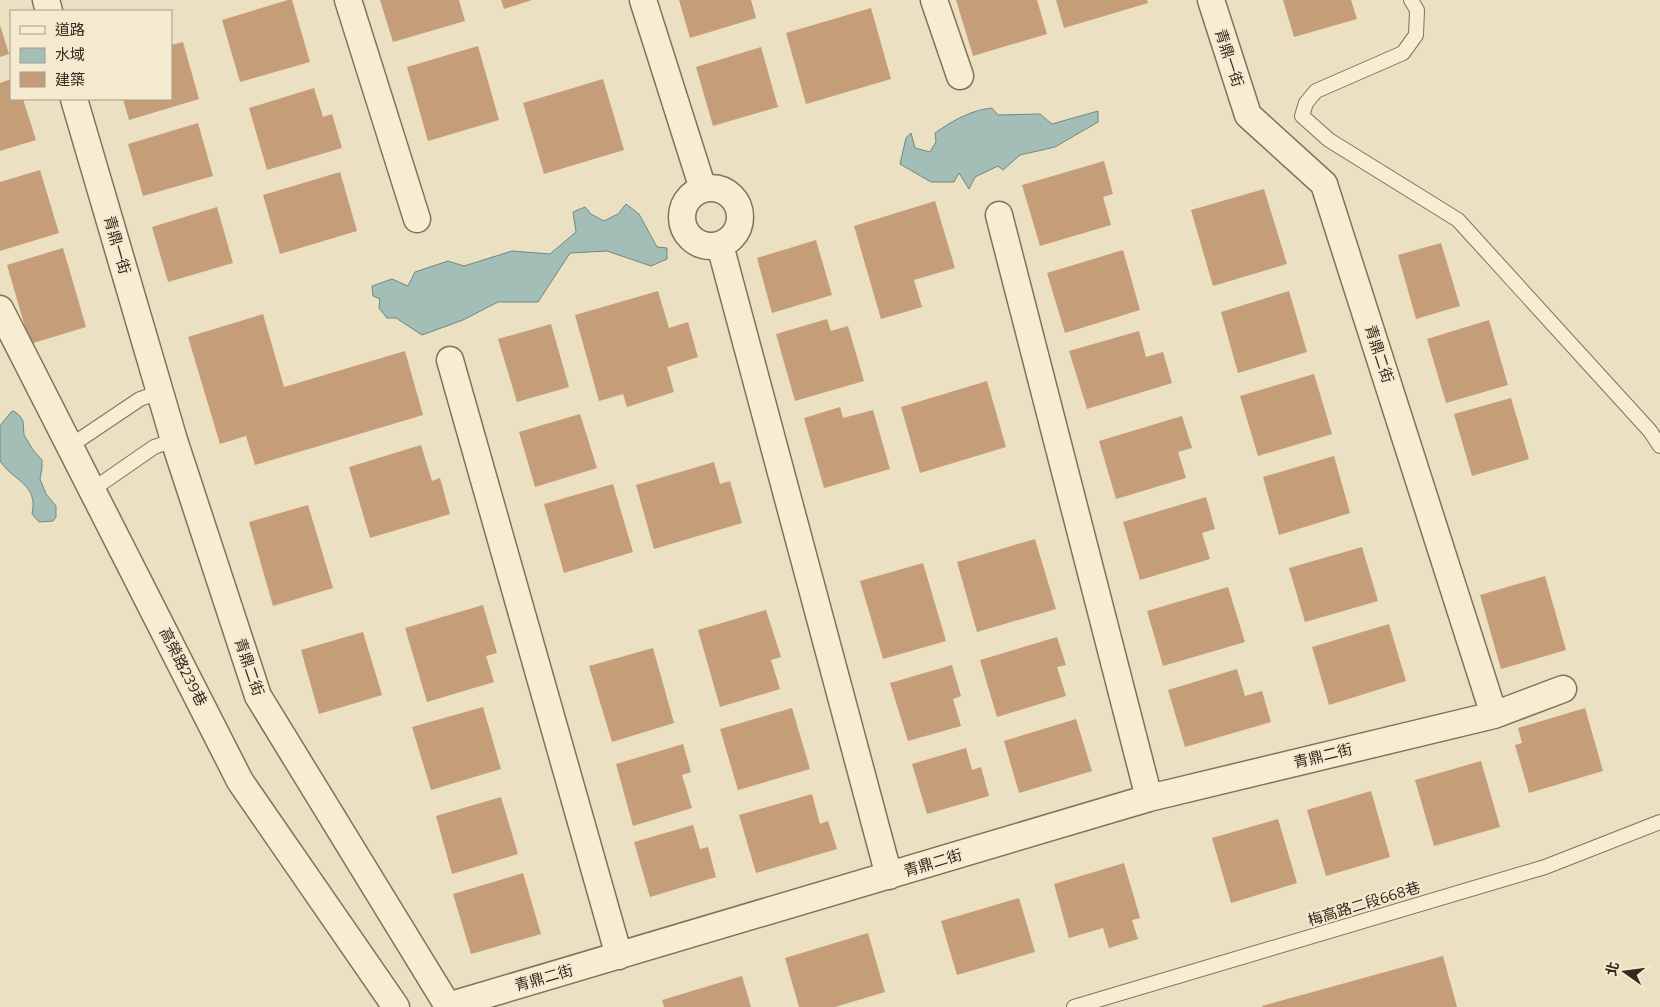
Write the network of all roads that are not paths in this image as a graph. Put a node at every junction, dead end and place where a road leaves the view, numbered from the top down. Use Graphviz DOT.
graph roads {
  1 [pos="348,0"];
  2 [pos="643,0"];
  3 [pos="934,0"];
  4 [pos="1211,0"];
  5 [pos="1410,0"];
  6 [pos="960,76"];
  7 [pos="74,100"];
  8 [pos="1324,184"];
  9 [pos="703,189"];
  10 [pos="999,215"];
  11 [pos="417,218"];
  12 [pos="720,245"];
  13 [pos="0,308"];
  14 [pos="450,360"];
  15 [pos="160,392"];
  16 [pos="174,440"];
  17 [pos="70,446"];
  18 [pos="1660,446"];
  19 [pos="92,490"];
  20 [pos="1563,689"];
  21 [pos="1494,715"];
  22 [pos="1150,798"];
  23 [pos="1660,822"];
  24 [pos="888,876"];
  25 [pos="619,956"];
  26 [pos="396,1007"];
  27 [pos="1074,1007"];
  1 -- 11 [label="street"];
  2 -- 9 [label="street"];
  3 -- 6 [label="street"];
  4 -- 8 [label="street, 青鼎一街"];
  5 -- 18 [label="lane"];
  7 -- 15 [label="street, 青鼎一街"];
  8 -- 21 [label="street, 青鼎二街"];
  9 -- 12 [label="street"];
  9 -- 12 [label="street"];
  10 -- 22 [label="street"];
  12 -- 24 [label="street"];
  13 -- 17 [label="street, 高榮路239巷"];
  14 -- 25 [label="street"];
  15 -- 16 [label="street, 青鼎一街"];
  15 -- 17 [label="lane"];
  16 -- 19 [label="lane"];
  16 -- 25 [label="street, 青鼎二街"];
  17 -- 19 [label="street, 高榮路239巷"];
  19 -- 26 [label="street, 高榮路239巷"];
  20 -- 21 [label="street"];
  21 -- 22 [label="street, 青鼎二街"];
  22 -- 24 [label="street, 青鼎二街"];
  23 -- 27 [label="lane, 梅高路二段668巷"];
  24 -- 25 [label="street, 青鼎二街"];
}
